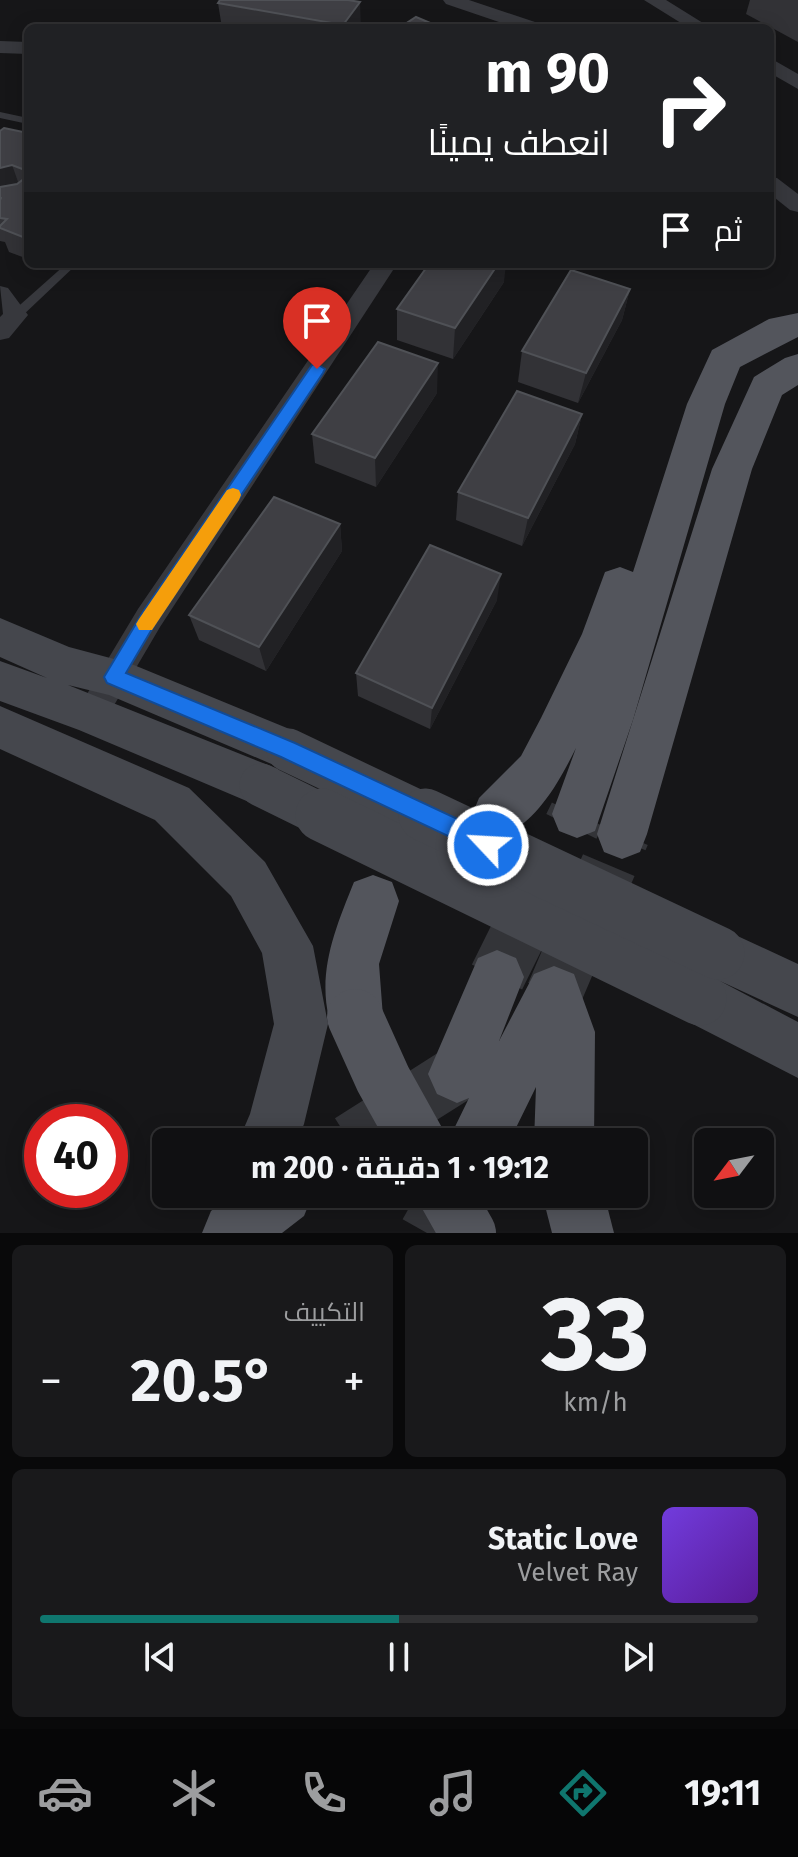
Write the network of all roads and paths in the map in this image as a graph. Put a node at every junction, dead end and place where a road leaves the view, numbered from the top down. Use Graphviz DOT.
graph roads {
  1 [pos="452,0"];
  2 [pos="653,0"];
  3 [pos="523,24"];
  4 [pos="695,24"];
  5 [pos="0,47"];
  6 [pos="24,48"];
  7 [pos="774,67"];
  8 [pos="798,83"];
  9 [pos="0,115"];
  10 [pos="24,120"];
  11 [pos="774,186"];
  12 [pos="798,205"];
  13 [pos="68,268"];
  14 [pos="383,268"];
  15 [pos="0,294"];
  16 [pos="8,324"];
  17 [pos="798,325"];
  18 [pos="798,367"];
  19 [pos="706,404"];
  20 [pos="0,637"];
  21 [pos="0,681"];
  22 [pos="103,696"];
  23 [pos="0,727"];
  24 [pos="577,814"];
  25 [pos="497,815"];
  26 [pos="622,834"];
  27 [pos="373,901"];
  28 [pos="709,976"];
  29 [pos="497,977"];
  30 [pos="798,991"];
  31 [pos="798,1051"];
  32 [pos="457,1074"];
  33 [pos="274,1128"];
  34 [pos="410,1128"];
  35 [pos="485,1128"];
  36 [pos="564,1128"];
  37 [pos="224,1208"];
  38 [pos="264,1208"];
  39 [pos="275,1208"];
  40 [pos="454,1208"];
  41 [pos="577,1208"];
  42 [pos="207,1233"];
  43 [pos="233,1233"];
  44 [pos="252,1233"];
  45 [pos="468,1233"];
  46 [pos="583,1233"];
  1 -- 3 [label="street"];
  2 -- 4 [label="street"];
  5 -- 6 [label="street"];
  7 -- 8 [label="street"];
  9 -- 10 [label="lane"];
  11 -- 12 [label="street"];
  13 -- 16 [label="lane"];
  14 -- 22 [label="street"];
  15 -- 16 [label="street"];
  17 -- 19 [label="main road"];
  18 -- 26 [label="main road"];
  19 -- 24 [label="main road"];
  19 -- 25 [label="main road"];
  20 -- 22 [label="street"];
  21 -- 22 [label="street"];
  22 -- 28 [label="street, bridge"];
  23 -- 33 [label="street"];
  27 -- 34 [label="main road, bridge"];
  28 -- 30 [label="street"];
  28 -- 31 [label="street"];
  29 -- 32 [label="main road"];
  35 -- 36 [label="main road"];
  37 -- 42 [label="street"];
  38 -- 43 [label="main road"];
  39 -- 44 [label="main road"];
  40 -- 45 [label="main road, bridge"];
  41 -- 46 [label="main road"];
}
